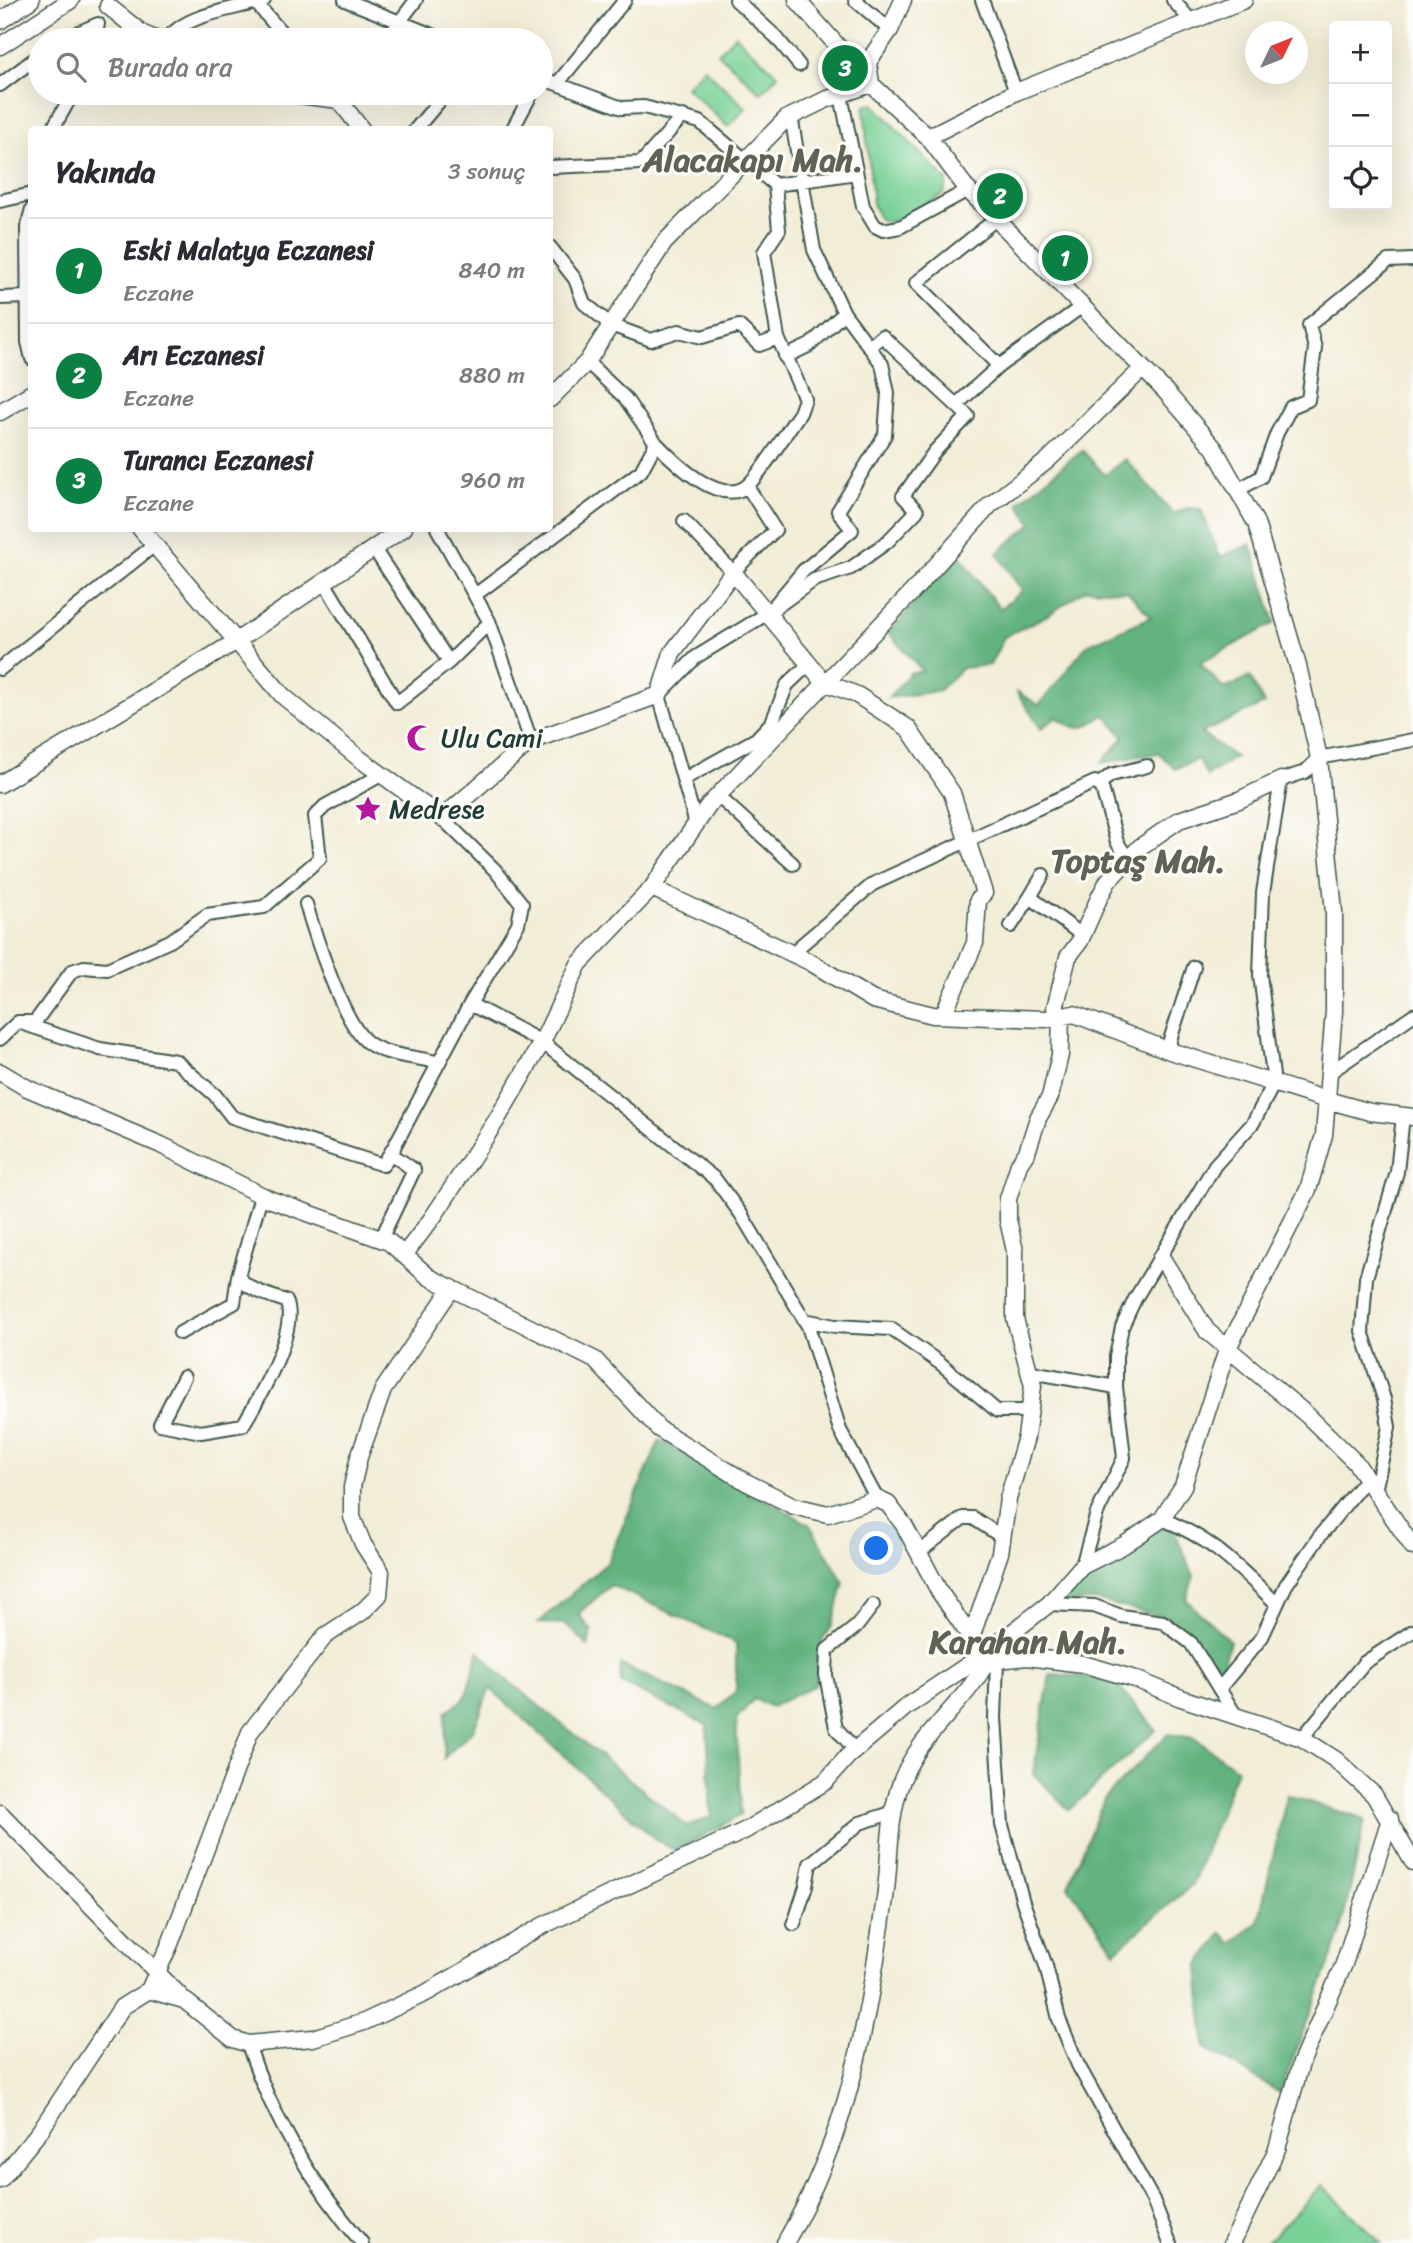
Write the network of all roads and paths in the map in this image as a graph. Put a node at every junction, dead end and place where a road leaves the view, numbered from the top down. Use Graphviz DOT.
graph roads {
  1 [pos="31,0"];
  2 [pos="71,0"];
  3 [pos="345,0"];
  4 [pos="416,0"];
  5 [pos="625,0"];
  6 [pos="736,0"];
  7 [pos="797,0"];
  8 [pos="855,0"];
  9 [pos="903,0"];
  10 [pos="982,0"];
  11 [pos="1173,0"];
  12 [pos="1244,0"];
  13 [pos="260,1"];
  14 [pos="107,5"];
  15 [pos="0,21"];
  16 [pos="1192,22"];
  17 [pos="98,24"];
  18 [pos="399,24"];
  19 [pos="89,28"];
  20 [pos="97,28"];
  21 [pos="136,28"];
  22 [pos="180,28"];
  23 [pos="279,28"];
  24 [pos="396,28"];
  25 [pos="410,28"];
  26 [pos="890,30"];
  27 [pos="0,46"];
  28 [pos="28,64"];
  29 [pos="799,65"];
  30 [pos="553,82"];
  31 [pos="557,83"];
  32 [pos="871,84"];
  33 [pos="0,85"];
  34 [pos="1016,92"];
  35 [pos="841,95"];
  36 [pos="66,105"];
  37 [pos="346,105"];
  38 [pos="436,105"];
  39 [pos="526,105"];
  40 [pos="683,116"];
  41 [pos="791,116"];
  42 [pos="54,126"];
  43 [pos="359,126"];
  44 [pos="418,126"];
  45 [pos="514,126"];
  46 [pos="928,137"];
  47 [pos="747,159"];
  48 [pos="553,167"];
  49 [pos="856,173"];
  50 [pos="802,180"];
  51 [pos="775,185"];
  52 [pos="968,190"];
  53 [pos="28,195"];
  54 [pos="0,201"];
  55 [pos="996,219"];
  56 [pos="28,223"];
  57 [pos="553,251"];
  58 [pos="1413,260"];
  59 [pos="28,262"];
  60 [pos="28,297"];
  61 [pos="0,298"];
  62 [pos="1084,305"];
  63 [pos="844,313"];
  64 [pos="611,325"];
  65 [pos="778,338"];
  66 [pos="869,347"];
  67 [pos="785,357"];
  68 [pos="587,362"];
  69 [pos="999,366"];
  70 [pos="1142,369"];
  71 [pos="28,395"];
  72 [pos="553,397"];
  73 [pos="956,405"];
  74 [pos="0,412"];
  75 [pos="656,443"];
  76 [pos="747,486"];
  77 [pos="1238,490"];
  78 [pos="684,521"];
  79 [pos="143,532"];
  80 [pos="398,532"];
  81 [pos="439,532"];
  82 [pos="153,546"];
  83 [pos="374,548"];
  84 [pos="733,572"];
  85 [pos="324,582"];
  86 [pos="475,594"];
  87 [pos="768,612"];
  88 [pos="489,623"];
  89 [pos="235,642"];
  90 [pos="449,662"];
  91 [pos="809,664"];
  92 [pos="0,669"];
  93 [pos="824,682"];
  94 [pos="659,695"];
  95 [pos="1413,740"];
  96 [pos="531,741"];
  97 [pos="1319,758"];
  98 [pos="1147,766"];
  99 [pos="381,775"];
  100 [pos="684,779"];
  101 [pos="1282,780"];
  102 [pos="0,784"];
  103 [pos="1099,784"];
  104 [pos="718,796"];
  105 [pos="442,818"];
  106 [pos="696,824"];
  107 [pos="967,841"];
  108 [pos="1128,859"];
  109 [pos="793,864"];
  110 [pos="1043,875"];
  111 [pos="652,888"];
  112 [pos="1030,897"];
  113 [pos="306,904"];
  114 [pos="1011,926"];
  115 [pos="1082,935"];
  116 [pos="798,956"];
  117 [pos="1194,967"];
  118 [pos="470,1004"];
  119 [pos="1061,1014"];
  120 [pos="943,1015"];
  121 [pos="1413,1015"];
  122 [pos="18,1022"];
  123 [pos="0,1039"];
  124 [pos="542,1042"];
  125 [pos="1170,1051"];
  126 [pos="439,1063"];
  127 [pos="1329,1073"];
  128 [pos="0,1074"];
  129 [pos="1274,1083"];
  130 [pos="1327,1100"];
  131 [pos="1408,1117"];
  132 [pos="394,1147"];
  133 [pos="261,1196"];
  134 [pos="381,1239"];
  135 [pos="404,1255"];
  136 [pos="1161,1257"];
  137 [pos="239,1276"];
  138 [pos="452,1288"];
  139 [pos="804,1320"];
  140 [pos="180,1333"];
  141 [pos="1227,1350"];
  142 [pos="1031,1372"];
  143 [pos="184,1377"];
  144 [pos="1116,1387"];
  145 [pos="1028,1411"];
  146 [pos="1371,1485"];
  147 [pos="877,1499"];
  148 [pos="1162,1519"];
  149 [pos="1002,1537"];
  150 [pos="1413,1547"];
  151 [pos="918,1553"];
  152 [pos="1082,1566"];
  153 [pos="1049,1604"];
  154 [pos="1277,1604"];
  155 [pos="873,1605"];
  156 [pos="1413,1631"];
  157 [pos="971,1638"];
  158 [pos="990,1657"];
  159 [pos="1219,1689"];
  160 [pos="1236,1716"];
  161 [pos="1302,1738"];
  162 [pos="855,1750"];
  163 [pos="894,1811"];
  164 [pos="0,1813"];
  165 [pos="1390,1819"];
  166 [pos="1413,1862"];
  167 [pos="794,1924"];
  168 [pos="156,1972"];
  169 [pos="149,1990"];
  170 [pos="184,2000"];
  171 [pos="248,2044"];
  172 [pos="0,2180"];
  173 [pos="362,2243"];
  174 [pos="785,2243"];
  175 [pos="1170,2243"];
  176 [pos="1232,2243"];
  1 -- 15 [label="street"];
  2 -- 27 [label="street"];
  3 -- 18 [label="street"];
  4 -- 18 [label="street"];
  5 -- 31 [label="street"];
  6 -- 29 [label="street"];
  7 -- 32 [label="street"];
  8 -- 26 [label="street"];
  9 -- 26 [label="street"];
  10 -- 34 [label="street"];
  11 -- 16 [label="street"];
  12 -- 16 [label="street"];
  13 -- 22 [label="street"];
  13 -- 23 [label="street"];
  14 -- 17 [label="street"];
  14 -- 21 [label="street"];
  16 -- 34 [label="street"];
  17 -- 19 [label="street"];
  17 -- 20 [label="street"];
  18 -- 24 [label="street"];
  18 -- 25 [label="street"];
  26 -- 32 [label="street"];
  28 -- 33 [label="street"];
  30 -- 31 [label="street"];
  31 -- 40 [label="street"];
  32 -- 35 [label="street"];
  32 -- 46 [label="street"];
  34 -- 46 [label="street"];
  35 -- 41 [label="street"];
  35 -- 49 [label="street"];
  36 -- 42 [label="street"];
  37 -- 43 [label="street"];
  38 -- 44 [label="street"];
  39 -- 45 [label="street"];
  40 -- 47 [label="street"];
  40 -- 48 [label="street"];
  41 -- 47 [label="street"];
  41 -- 50 [label="street"];
  46 -- 52 [label="street"];
  47 -- 51 [label="street"];
  47 -- 64 [label="street"];
  49 -- 50 [label="street"];
  49 -- 52 [label="street"];
  50 -- 51 [label="street"];
  50 -- 63 [label="street"];
  51 -- 65 [label="street"];
  52 -- 55 [label="street"];
  53 -- 54 [label="street"];
  55 -- 62 [label="street"];
  55 -- 69 [label="street"];
  56 -- 59 [label="street"];
  57 -- 64 [label="street"];
  58 -- 77 [label="street"];
  60 -- 61 [label="street"];
  62 -- 69 [label="street"];
  62 -- 70 [label="street"];
  63 -- 66 [label="street"];
  63 -- 67 [label="street"];
  64 -- 65 [label="street"];
  64 -- 68 [label="street"];
  65 -- 67 [label="street"];
  66 -- 73 [label="street"];
  66 -- 87 [label="street"];
  67 -- 76 [label="street"];
  68 -- 72 [label="street"];
  68 -- 75 [label="street"];
  69 -- 73 [label="street"];
  70 -- 77 [label="street"];
  70 -- 93 [label="street"];
  71 -- 74 [label="street"];
  73 -- 87 [label="street"];
  75 -- 76 [label="street"];
  75 -- 86 [label="street"];
  76 -- 84 [label="street"];
  77 -- 97 [label="street"];
  78 -- 84 [label="street"];
  79 -- 82 [label="street"];
  80 -- 83 [label="street"];
  81 -- 86 [label="street"];
  82 -- 89 [label="street"];
  82 -- 92 [label="street"];
  83 -- 85 [label="street"];
  83 -- 90 [label="street"];
  84 -- 87 [label="street"];
  84 -- 94 [label="street"];
  85 -- 89 [label="street"];
  85 -- 90 [label="street"];
  86 -- 88 [label="street"];
  87 -- 91 [label="street"];
  87 -- 94 [label="street"];
  88 -- 90 [label="street"];
  88 -- 96 [label="street"];
  89 -- 99 [label="street"];
  89 -- 102 [label="street"];
  91 -- 93 [label="street"];
  91 -- 100 [label="street"];
  93 -- 104 [label="street"];
  93 -- 107 [label="street"];
  94 -- 96 [label="street"];
  94 -- 100 [label="street"];
  95 -- 97 [label="street"];
  96 -- 105 [label="street"];
  97 -- 101 [label="street"];
  97 -- 127 [label="street"];
  98 -- 103 [label="street"];
  99 -- 105 [label="street"];
  99 -- 122 [label="street"];
  100 -- 106 [label="street"];
  101 -- 108 [label="street"];
  101 -- 129 [label="street"];
  103 -- 107 [label="street"];
  103 -- 108 [label="street"];
  104 -- 106 [label="street"];
  104 -- 109 [label="street"];
  105 -- 118 [label="street"];
  106 -- 111 [label="street"];
  107 -- 116 [label="street"];
  107 -- 120 [label="street"];
  108 -- 115 [label="street"];
  110 -- 112 [label="street"];
  111 -- 116 [label="street"];
  111 -- 124 [label="street"];
  112 -- 114 [label="street"];
  112 -- 115 [label="street"];
  113 -- 126 [label="street"];
  115 -- 119 [label="street"];
  116 -- 120 [label="street"];
  117 -- 125 [label="street"];
  118 -- 124 [label="street"];
  118 -- 126 [label="street"];
  119 -- 120 [label="street"];
  119 -- 125 [label="street"];
  119 -- 142 [label="street"];
  121 -- 127 [label="street"];
  122 -- 123 [label="street"];
  122 -- 132 [label="street"];
  124 -- 135 [label="street"];
  124 -- 139 [label="street"];
  125 -- 129 [label="street"];
  126 -- 132 [label="street"];
  127 -- 130 [label="street"];
  128 -- 133 [label="street"];
  129 -- 130 [label="street"];
  129 -- 136 [label="street"];
  130 -- 131 [label="street"];
  130 -- 141 [label="street"];
  131 -- 146 [label="street"];
  132 -- 134 [label="street"];
  133 -- 134 [label="street"];
  133 -- 137 [label="street"];
  134 -- 135 [label="street"];
  135 -- 138 [label="street"];
  136 -- 141 [label="street"];
  136 -- 144 [label="street"];
  137 -- 140 [label="street"];
  137 -- 143 [label="street"];
  138 -- 147 [label="street"];
  138 -- 168 [label="street"];
  139 -- 145 [label="street"];
  139 -- 147 [label="street"];
  141 -- 146 [label="street"];
  141 -- 148 [label="street"];
  142 -- 144 [label="street"];
  142 -- 145 [label="street"];
  144 -- 152 [label="street"];
  145 -- 149 [label="street"];
  146 -- 150 [label="street"];
  146 -- 154 [label="street"];
  147 -- 151 [label="street"];
  148 -- 152 [label="street"];
  148 -- 154 [label="street"];
  149 -- 151 [label="street"];
  149 -- 157 [label="street"];
  151 -- 157 [label="street"];
  152 -- 153 [label="street"];
  153 -- 158 [label="street"];
  153 -- 159 [label="street"];
  154 -- 159 [label="street"];
  155 -- 162 [label="street"];
  156 -- 161 [label="street"];
  157 -- 158 [label="street"];
  158 -- 160 [label="street"];
  158 -- 162 [label="street"];
  158 -- 163 [label="street"];
  158 -- 175 [label="street"];
  159 -- 160 [label="street"];
  160 -- 161 [label="street"];
  161 -- 165 [label="street"];
  162 -- 171 [label="street"];
  163 -- 167 [label="street"];
  163 -- 174 [label="street"];
  164 -- 168 [label="street"];
  165 -- 166 [label="street"];
  165 -- 176 [label="street"];
  168 -- 169 [label="street"];
  168 -- 170 [label="street"];
  169 -- 170 [label="street"];
  169 -- 172 [label="street"];
  170 -- 171 [label="street"];
  171 -- 173 [label="street"];
}
